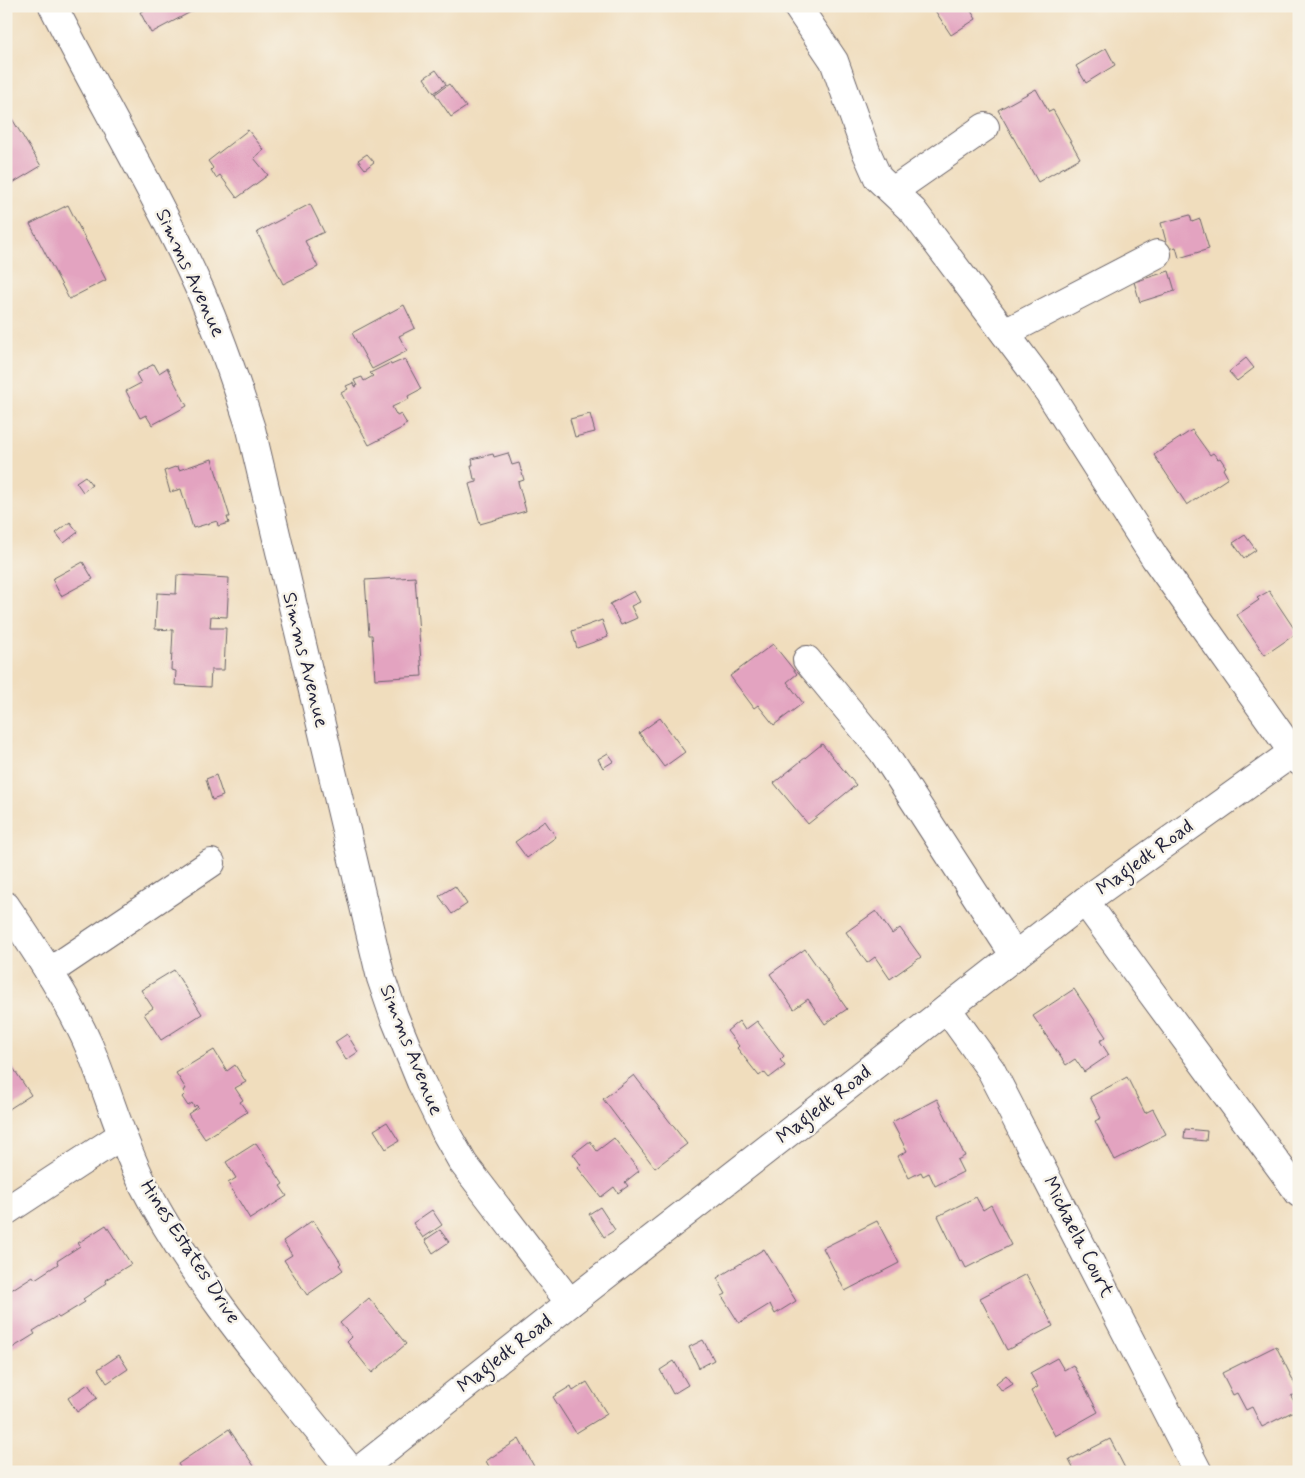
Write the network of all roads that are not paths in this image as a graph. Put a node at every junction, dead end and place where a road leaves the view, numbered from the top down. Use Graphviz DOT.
graph roads {
  1 [pos="53,6"];
  2 [pos="797,6"];
  3 [pos="986,128"];
  4 [pos="893,191"];
  5 [pos="1157,254"];
  6 [pos="1005,333"];
  7 [pos="807,660"];
  8 [pos="1297,754"];
  9 [pos="211,863"];
  10 [pos="1085,901"];
  11 [pos="6,906"];
  12 [pos="1015,956"];
  13 [pos="49,972"];
  14 [pos="947,1010"];
  15 [pos="122,1134"];
  16 [pos="1299,1193"];
  17 [pos="6,1211"];
  18 [pos="570,1303"];
  19 [pos="352,1472"];
  20 [pos="357,1472"];
  21 [pos="1198,1472"];
  1 -- 18 [label="street, Simms Avenue"];
  2 -- 4 [label="street"];
  3 -- 4 [label="street"];
  4 -- 6 [label="street"];
  5 -- 6 [label="street"];
  6 -- 8 [label="street"];
  7 -- 12 [label="street"];
  8 -- 10 [label="street, Magledt Road"];
  9 -- 13 [label="street"];
  10 -- 12 [label="street, Magledt Road"];
  10 -- 16 [label="street"];
  11 -- 13 [label="street, Hines Estates Drive"];
  12 -- 14 [label="street, Magledt Road"];
  13 -- 15 [label="street, Hines Estates Drive"];
  14 -- 18 [label="street, Magledt Road"];
  14 -- 21 [label="street, Michaela Court"];
  15 -- 17 [label="street"];
  15 -- 19 [label="street, Hines Estates Drive"];
  18 -- 20 [label="street, Magledt Road"];
}
